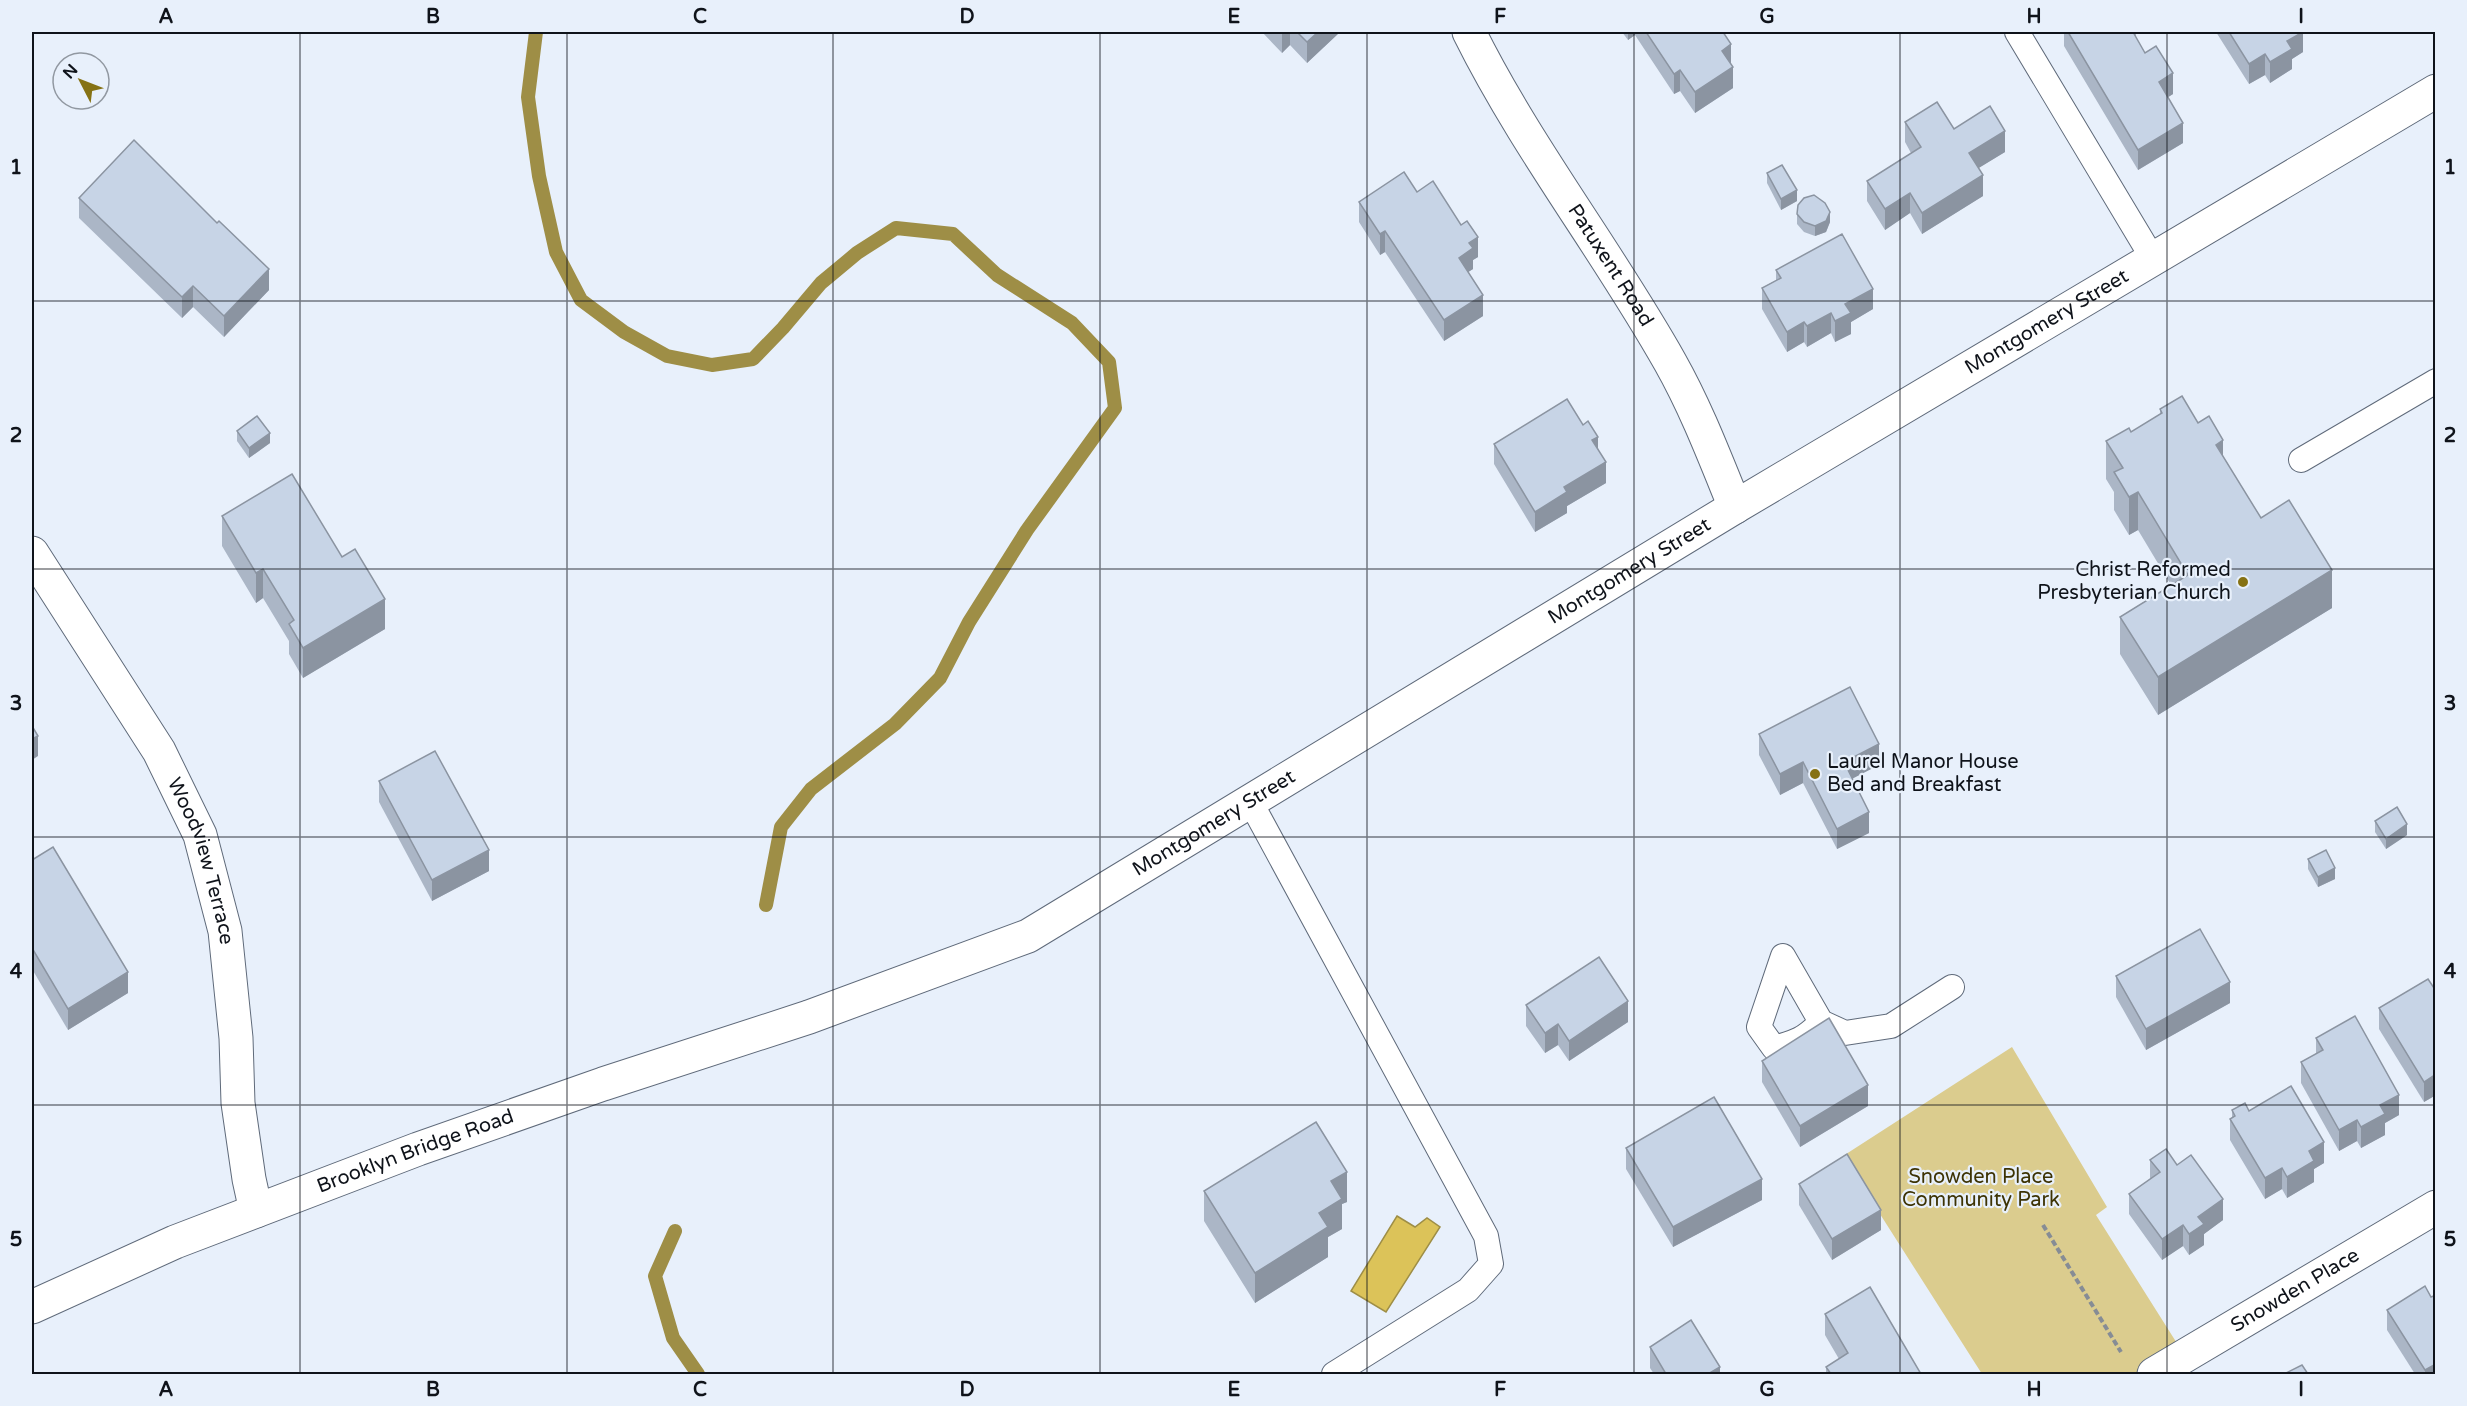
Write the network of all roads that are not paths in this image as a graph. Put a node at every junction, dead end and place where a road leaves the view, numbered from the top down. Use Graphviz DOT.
graph roads {
  1 [pos="1469,32"];
  2 [pos="2018,32"];
  3 [pos="2436,91"];
  4 [pos="2153,259"];
  5 [pos="2436,381"];
  6 [pos="2301,460"];
  7 [pos="1735,507"];
  8 [pos="32,553"];
  9 [pos="1250,801"];
  10 [pos="1952,987"];
  11 [pos="809,1017"];
  12 [pos="1821,1022"];
  13 [pos="2436,1207"];
  14 [pos="256,1210"];
  15 [pos="32,1307"];
  16 [pos="1334,1374"];
  17 [pos="2154,1374"];
  1 -- 7 [label="street, Patuxent Road"];
  2 -- 4 [label="lane"];
  3 -- 4 [label="street, Montgomery Street"];
  4 -- 7 [label="street, Montgomery Street"];
  5 -- 6 [label="lane"];
  7 -- 9 [label="street, Montgomery Street"];
  8 -- 14 [label="street, Woodview Terrace"];
  9 -- 11 [label="street, Montgomery Street"];
  9 -- 16 [label="lane"];
  10 -- 12 [label="lane"];
  11 -- 14 [label="street, Brooklyn Bridge Road"];
  13 -- 17 [label="street, Snowden Place"];
  14 -- 15 [label="street, Brooklyn Bridge Road"];
}
